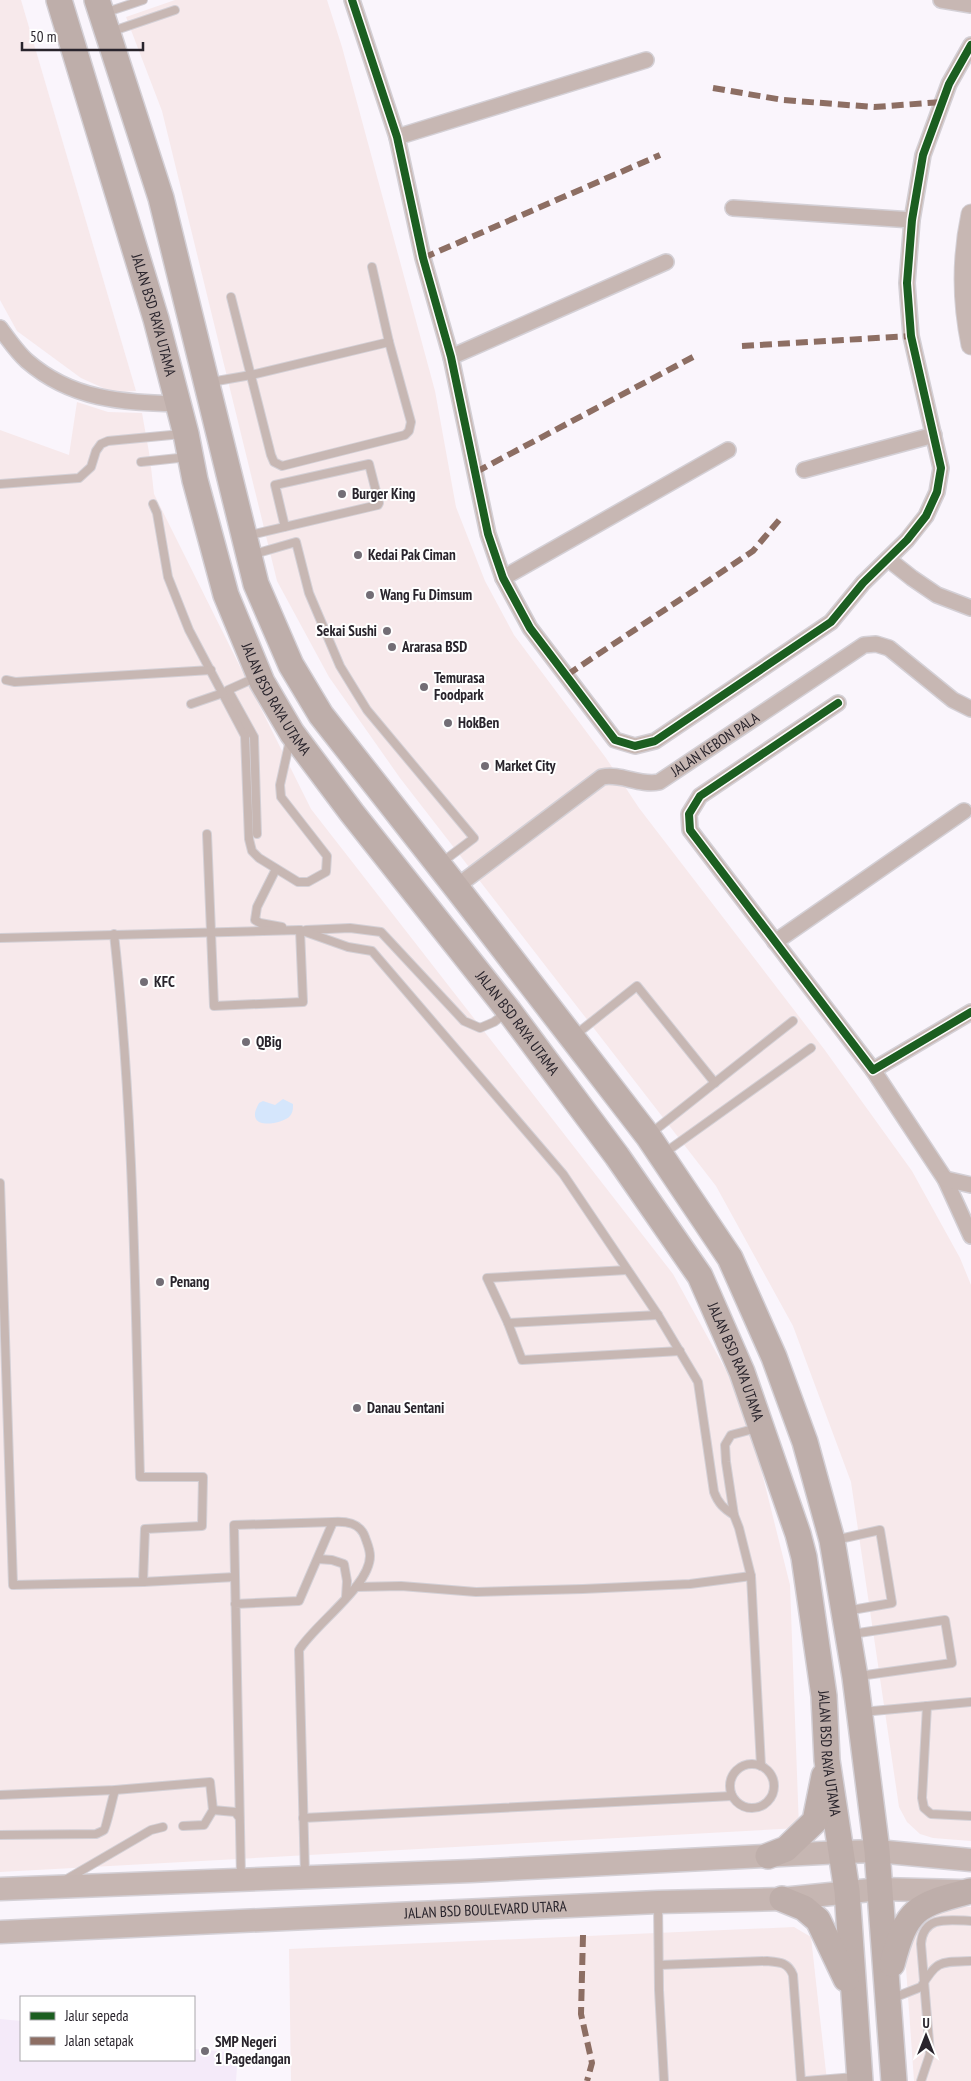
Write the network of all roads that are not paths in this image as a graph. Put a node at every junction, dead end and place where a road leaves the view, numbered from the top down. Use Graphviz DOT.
graph roads {
  1 [pos="59,0"];
  2 [pos="143,0"];
  3 [pos="352,0"];
  4 [pos="941,0"];
  5 [pos="971,5"];
  6 [pos="175,10"];
  7 [pos="102,16"];
  8 [pos="971,45"];
  9 [pos="646,60"];
  10 [pos="397,138"];
  11 [pos="733,208"];
  12 [pos="971,214"];
  13 [pos="912,220"];
  14 [pos="666,262"];
  15 [pos="372,267"];
  16 [pos="231,297"];
  17 [pos="0,328"];
  18 [pos="389,342"];
  19 [pos="971,345"];
  20 [pos="451,358"];
  21 [pos="251,375"];
  22 [pos="206,383"];
  23 [pos="178,404"];
  24 [pos="934,435"];
  25 [pos="188,445"];
  26 [pos="728,450"];
  27 [pos="141,462"];
  28 [pos="804,470"];
  29 [pos="0,484"];
  30 [pos="153,504"];
  31 [pos="285,527"];
  32 [pos="247,546"];
  33 [pos="888,559"];
  34 [pos="503,578"];
  35 [pos="971,608"];
  36 [pos="210,670"];
  37 [pos="259,676"];
  38 [pos="6,680"];
  39 [pos="223,693"];
  40 [pos="838,703"];
  41 [pos="191,704"];
  42 [pos="971,709"];
  43 [pos="292,733"];
  44 [pos="378,789"];
  45 [pos="964,811"];
  46 [pos="352,813"];
  47 [pos="207,834"];
  48 [pos="258,834"];
  49 [pos="438,865"];
  50 [pos="276,869"];
  51 [pos="456,887"];
  52 [pos="300,930"];
  53 [pos="211,932"];
  54 [pos="114,934"];
  55 [pos="0,938"];
  56 [pos="775,942"];
  57 [pos="509,1011"];
  58 [pos="971,1012"];
  59 [pos="792,1021"];
  60 [pos="573,1038"];
  61 [pos="810,1048"];
  62 [pos="873,1070"];
  63 [pos="715,1083"];
  64 [pos="655,1145"];
  65 [pos="945,1180"];
  66 [pos="0,1183"];
  67 [pos="971,1185"];
  68 [pos="971,1236"];
  69 [pos="627,1270"];
  70 [pos="658,1315"];
  71 [pos="508,1322"];
  72 [pos="680,1351"];
  73 [pos="762,1426"];
  74 [pos="734,1515"];
  75 [pos="333,1522"];
  76 [pos="832,1540"];
  77 [pos="318,1559"];
  78 [pos="751,1576"];
  79 [pos="235,1577"];
  80 [pos="143,1582"];
  81 [pos="356,1588"];
  82 [pos="346,1597"];
  83 [pos="235,1604"];
  84 [pos="846,1623"];
  85 [pos="855,1677"];
  86 [pos="971,1702"];
  87 [pos="927,1706"];
  88 [pos="860,1713"];
  89 [pos="827,1760"];
  90 [pos="762,1766"];
  91 [pos="115,1790"];
  92 [pos="0,1795"];
  93 [pos="732,1796"];
  94 [pos="214,1810"];
  95 [pos="971,1816"];
  96 [pos="240,1817"];
  97 [pos="303,1818"];
  98 [pos="184,1826"];
  99 [pos="162,1827"];
  100 [pos="0,1835"];
  101 [pos="877,1851"];
  102 [pos="842,1852"];
  103 [pos="768,1856"];
  104 [pos="971,1860"];
  105 [pos="305,1877"];
  106 [pos="241,1878"];
  107 [pos="55,1887"];
  108 [pos="0,1889"];
  109 [pos="880,1889"];
  110 [pos="847,1891"];
  111 [pos="970,1891"];
  112 [pos="782,1898"];
  113 [pos="658,1902"];
  114 [pos="971,1921"];
  115 [pos="0,1932"];
  116 [pos="971,1961"];
  117 [pos="659,1965"];
  118 [pos="925,1981"];
  119 [pos="888,1990"];
  120 [pos="853,1993"];
  121 [pos="860,2079"];
  122 [pos="819,2080"];
  123 [pos="664,2081"];
  124 [pos="801,2081"];
  125 [pos="806,2081"];
  126 [pos="894,2081"];
  127 [pos="922,2081"];
  1 -- 23 [label="main road, JALAN BSD RAYA UTAMA"];
  2 -- 7 [label="lane"];
  3 -- 10 [label="street"];
  4 -- 5 [label="street"];
  6 -- 7 [label="lane"];
  7 -- 22 [label="main road, JALAN BSD RAYA UTAMA"];
  8 -- 13 [label="street"];
  9 -- 10 [label="street"];
  10 -- 20 [label="street"];
  11 -- 13 [label="street"];
  12 -- 19 [label="street"];
  13 -- 24 [label="street"];
  14 -- 20 [label="street"];
  15 -- 18 [label="lane"];
  16 -- 21 [label="lane"];
  17 -- 23 [label="street"];
  18 -- 21 [label="lane"];
  18 -- 21 [label="lane"];
  20 -- 34 [label="street"];
  21 -- 22 [label="lane"];
  22 -- 32 [label="main road, JALAN BSD RAYA UTAMA"];
  23 -- 25 [label="main road, JALAN BSD RAYA UTAMA"];
  24 -- 28 [label="street"];
  24 -- 33 [label="street"];
  25 -- 27 [label="lane"];
  25 -- 29 [label="lane"];
  25 -- 37 [label="main road, JALAN BSD RAYA UTAMA"];
  26 -- 34 [label="street"];
  30 -- 36 [label="lane"];
  31 -- 31 [label="lane"];
  31 -- 32 [label="lane"];
  32 -- 44 [label="main road, JALAN BSD RAYA UTAMA"];
  32 -- 49 [label="lane"];
  33 -- 34 [label="street"];
  33 -- 35 [label="street"];
  36 -- 38 [label="lane"];
  36 -- 39 [label="lane"];
  37 -- 43 [label="main road, JALAN BSD RAYA UTAMA"];
  37 -- 48 [label="lane"];
  39 -- 41 [label="lane"];
  39 -- 50 [label="lane"];
  40 -- 56 [label="street"];
  42 -- 51 [label="street, JALAN KEBON PALA"];
  43 -- 46 [label="main road, JALAN BSD RAYA UTAMA"];
  43 -- 50 [label="lane"];
  44 -- 46 [label="main road"];
  44 -- 49 [label="main road, JALAN BSD RAYA UTAMA"];
  45 -- 56 [label="street"];
  46 -- 57 [label="main road, JALAN BSD RAYA UTAMA"];
  47 -- 53 [label="lane"];
  49 -- 51 [label="main road, JALAN BSD RAYA UTAMA"];
  50 -- 52 [label="lane"];
  51 -- 60 [label="main road, JALAN BSD RAYA UTAMA"];
  52 -- 53 [label="lane"];
  52 -- 53 [label="lane"];
  52 -- 57 [label="lane"];
  52 -- 69 [label="lane"];
  53 -- 54 [label="lane"];
  54 -- 55 [label="lane"];
  54 -- 80 [label="lane"];
  56 -- 62 [label="street"];
  57 -- 73 [label="main road, JALAN BSD RAYA UTAMA"];
  58 -- 62 [label="street"];
  59 -- 63 [label="lane"];
  60 -- 63 [label="lane"];
  60 -- 64 [label="main road, JALAN BSD RAYA UTAMA"];
  61 -- 64 [label="lane"];
  62 -- 65 [label="street"];
  63 -- 64 [label="lane"];
  64 -- 76 [label="main road, JALAN BSD RAYA UTAMA"];
  65 -- 67 [label="street"];
  65 -- 68 [label="street"];
  66 -- 80 [label="lane"];
  69 -- 70 [label="lane"];
  69 -- 71 [label="lane"];
  70 -- 71 [label="lane"];
  70 -- 72 [label="lane"];
  71 -- 72 [label="lane"];
  72 -- 74 [label="lane"];
  73 -- 74 [label="lane"];
  73 -- 89 [label="main road, JALAN BSD RAYA UTAMA"];
  74 -- 78 [label="lane"];
  75 -- 77 [label="lane"];
  75 -- 79 [label="lane"];
  75 -- 81 [label="lane"];
  76 -- 84 [label="main road, JALAN BSD RAYA UTAMA"];
  76 -- 84 [label="lane"];
  77 -- 82 [label="lane"];
  77 -- 83 [label="lane"];
  78 -- 81 [label="lane"];
  78 -- 90 [label="lane"];
  79 -- 80 [label="lane"];
  79 -- 83 [label="lane"];
  81 -- 82 [label="lane"];
  82 -- 97 [label="lane"];
  83 -- 96 [label="lane"];
  84 -- 85 [label="main road, JALAN BSD RAYA UTAMA"];
  84 -- 85 [label="lane"];
  85 -- 88 [label="main road, JALAN BSD RAYA UTAMA"];
  86 -- 87 [label="lane"];
  87 -- 88 [label="lane"];
  87 -- 95 [label="lane"];
  88 -- 101 [label="main road, JALAN BSD RAYA UTAMA"];
  89 -- 102 [label="main road, JALAN BSD RAYA UTAMA"];
  89 -- 103 [label="main road"];
  90 -- 93 [label="lane"];
  90 -- 93 [label="lane"];
  91 -- 92 [label="lane"];
  91 -- 94 [label="lane"];
  91 -- 100 [label="lane"];
  93 -- 97 [label="lane"];
  94 -- 96 [label="lane"];
  94 -- 98 [label="lane"];
  96 -- 106 [label="lane"];
  97 -- 105 [label="lane"];
  99 -- 107 [label="lane"];
  101 -- 102 [label="main road"];
  101 -- 104 [label="main road"];
  101 -- 109 [label="main road, JALAN BSD RAYA UTAMA"];
  102 -- 103 [label="main road"];
  102 -- 110 [label="main road, JALAN BSD RAYA UTAMA"];
  103 -- 105 [label="main road"];
  105 -- 106 [label="main road"];
  106 -- 107 [label="main road"];
  107 -- 108 [label="main road"];
  109 -- 110 [label="main road, JALAN BSD BOULEVARD UTARA"];
  109 -- 111 [label="main road, JALAN BSD BOULEVARD UTARA"];
  109 -- 119 [label="main road, JALAN BSD RAYA UTAMA"];
  110 -- 112 [label="main road, JALAN BSD BOULEVARD UTARA"];
  110 -- 120 [label="main road, JALAN BSD RAYA UTAMA"];
  111 -- 119 [label="main road"];
  112 -- 113 [label="main road, JALAN BSD BOULEVARD UTARA"];
  112 -- 120 [label="main road"];
  113 -- 115 [label="main road, JALAN BSD BOULEVARD UTARA"];
  113 -- 117 [label="lane"];
  114 -- 118 [label="lane"];
  116 -- 118 [label="lane"];
  117 -- 123 [label="lane"];
  117 -- 124 [label="lane"];
  118 -- 119 [label="lane"];
  118 -- 127 [label="lane"];
  119 -- 126 [label="main road, JALAN BSD RAYA UTAMA"];
  120 -- 121 [label="main road, JALAN BSD RAYA UTAMA"];
  121 -- 122 [label="lane"];
  122 -- 125 [label="lane"];
}
